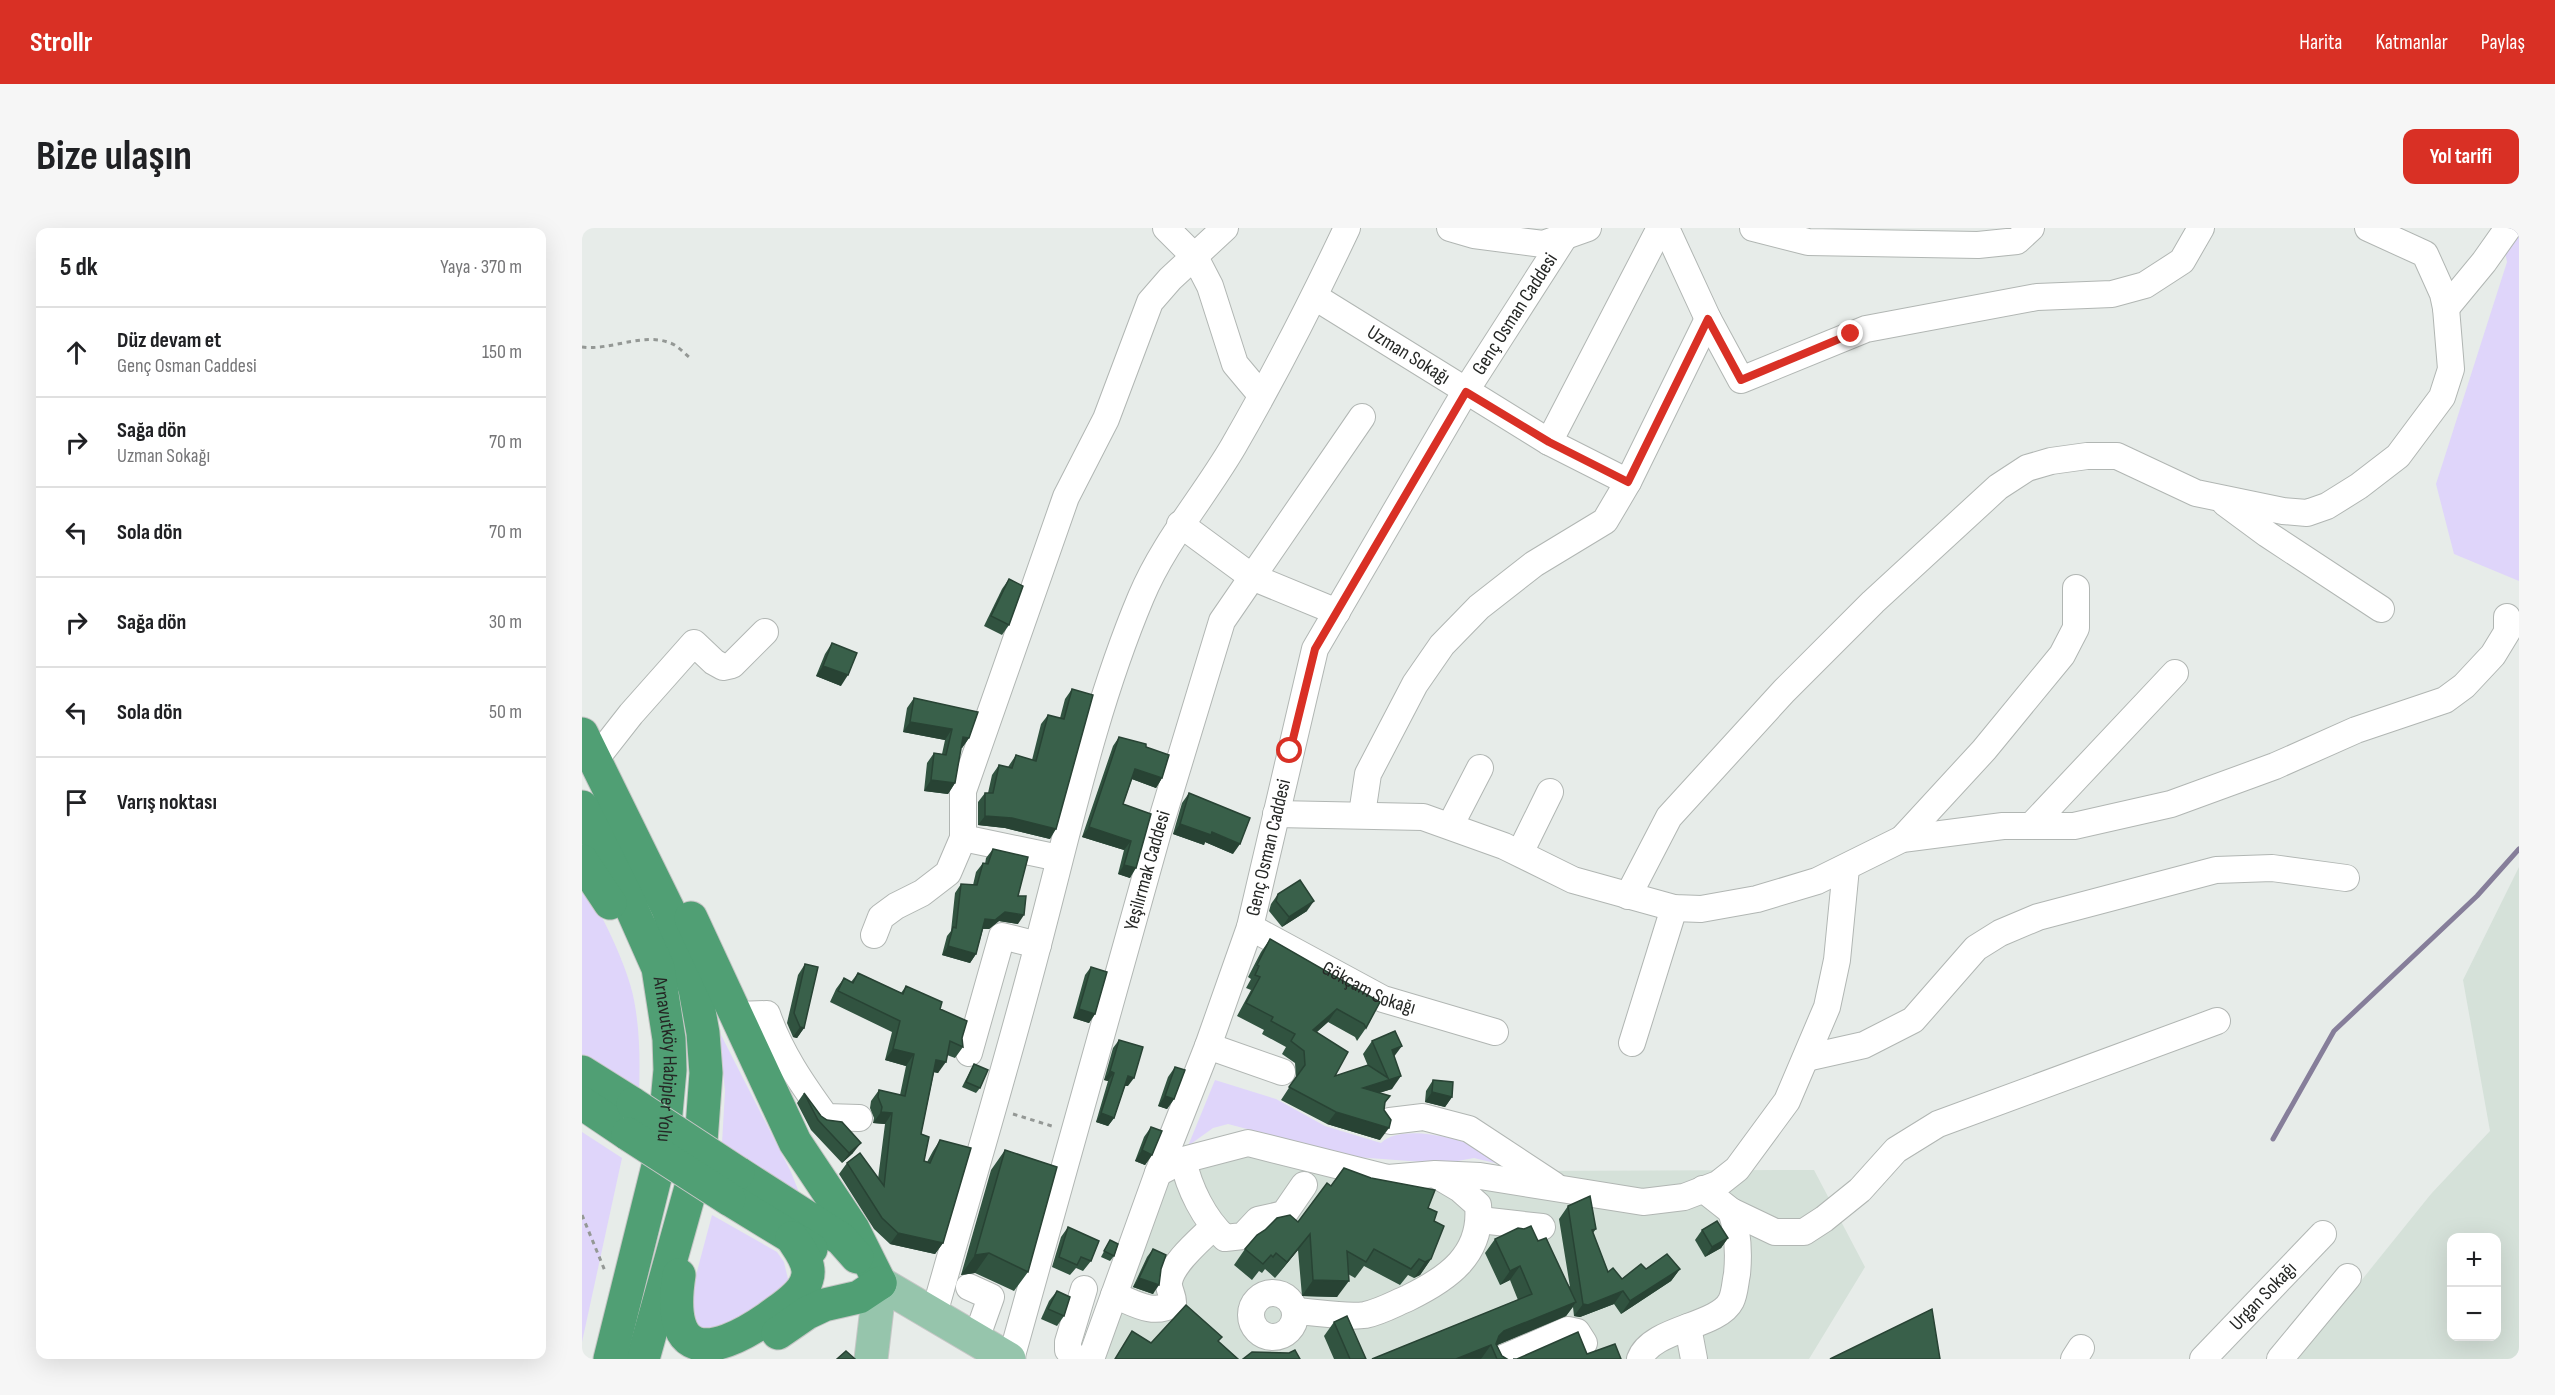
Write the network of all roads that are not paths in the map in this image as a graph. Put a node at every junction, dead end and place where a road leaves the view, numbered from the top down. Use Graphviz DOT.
graph roads {
  1 [pos="1166,228"];
  2 [pos="1225,228"];
  3 [pos="1347,228"];
  4 [pos="1450,228"];
  5 [pos="1660,228"];
  6 [pos="1666,228"];
  7 [pos="1753,228"];
  8 [pos="2031,228"];
  9 [pos="2201,228"];
  10 [pos="2368,228"];
  11 [pos="2508,228"];
  12 [pos="1576,232"];
  13 [pos="1820,235"];
  14 [pos="1195,257"];
  15 [pos="1315,297"];
  16 [pos="2446,308"];
  17 [pos="1708,319"];
  18 [pos="1466,392"];
  19 [pos="1261,395"];
  20 [pos="1362,417"];
  21 [pos="1549,442"];
  22 [pos="1628,482"];
  23 [pos="2217,497"];
  24 [pos="1180,524"];
  25 [pos="1252,577"];
  26 [pos="2076,588"];
  27 [pos="2381,609"];
  28 [pos="1337,612"];
  29 [pos="2507,616"];
  30 [pos="765,632"];
  31 [pos="2175,673"];
  32 [pos="589,747"];
  33 [pos="1480,768"];
  34 [pos="1550,792"];
  35 [pos="582,807"];
  36 [pos="619,809"];
  37 [pos="1276,814"];
  38 [pos="1362,814"];
  39 [pos="1450,826"];
  40 [pos="2031,826"];
  41 [pos="963,838"];
  42 [pos="1902,839"];
  43 [pos="1520,853"];
  44 [pos="1059,858"];
  45 [pos="582,861"];
  46 [pos="1846,868"];
  47 [pos="2346,878"];
  48 [pos="1628,896"];
  49 [pos="1674,908"];
  50 [pos="1250,927"];
  51 [pos="874,935"];
  52 [pos="1038,945"];
  53 [pos="736,1015"];
  54 [pos="2217,1021"];
  55 [pos="1495,1032"];
  56 [pos="669,1039"];
  57 [pos="1632,1043"];
  58 [pos="1208,1046"];
  59 [pos="969,1053"];
  60 [pos="1806,1058"];
  61 [pos="582,1072"];
  62 [pos="1282,1072"];
  63 [pos="582,1104"];
  64 [pos="859,1118"];
  65 [pos="630,1119"];
  66 [pos="1390,1121"];
  67 [pos="1183,1160"];
  68 [pos="1158,1173"];
  69 [pos="1435,1174"];
  70 [pos="1304,1185"];
  71 [pos="734,1186"];
  72 [pos="1704,1189"];
  73 [pos="1561,1190"];
  74 [pos="690,1197"];
  75 [pos="1731,1211"];
  76 [pos="1480,1220"];
  77 [pos="1214,1227"];
  78 [pos="1542,1227"];
  79 [pos="2324,1234"];
  80 [pos="792,1238"];
  81 [pos="2348,1277"];
  82 [pos="880,1283"];
  83 [pos="969,1287"];
  84 [pos="1084,1289"];
  85 [pos="1114,1295"];
  86 [pos="1295,1311"];
  87 [pos="934,1314"];
  88 [pos="1688,1327"];
  89 [pos="976,1339"];
  90 [pos="1584,1343"];
  91 [pos="610,1359"];
  92 [pos="643,1359"];
  93 [pos="740,1359"];
  94 [pos="871,1359"];
  95 [pos="1010,1359"];
  96 [pos="1076,1359"];
  97 [pos="1091,1359"];
  98 [pos="1501,1359"];
  99 [pos="1640,1359"];
  100 [pos="1694,1359"];
  101 [pos="2203,1359"];
  102 [pos="2280,1359"];
  1 -- 14 [label="street"];
  2 -- 14 [label="street"];
  3 -- 15 [label="street"];
  4 -- 12 [label="street"];
  5 -- 21 [label="street"];
  6 -- 17 [label="street"];
  7 -- 13 [label="street"];
  8 -- 13 [label="street"];
  9 -- 17 [label="street"];
  10 -- 16 [label="street"];
  11 -- 16 [label="street"];
  12 -- 18 [label="street, Genç Osman Caddesi"];
  14 -- 19 [label="street"];
  14 -- 41 [label="street"];
  15 -- 18 [label="street, Uzman Sokağı"];
  15 -- 19 [label="street"];
  16 -- 23 [label="street"];
  17 -- 22 [label="street"];
  18 -- 21 [label="street, Uzman Sokağı"];
  18 -- 28 [label="street, Genç Osman Caddesi"];
  19 -- 24 [label="street"];
  20 -- 25 [label="street, Yeşilırmak Caddesi"];
  21 -- 22 [label="street, Uzman Sokağı"];
  22 -- 38 [label="street"];
  23 -- 27 [label="street"];
  23 -- 48 [label="street"];
  24 -- 25 [label="street"];
  24 -- 44 [label="street"];
  25 -- 28 [label="street"];
  25 -- 95 [label="street, Yeşilırmak Caddesi"];
  26 -- 42 [label="street"];
  28 -- 37 [label="street, Genç Osman Caddesi"];
  29 -- 40 [label="street"];
  30 -- 32 [label="street"];
  31 -- 40 [label="street"];
  32 -- 36 [label="highway, Arnavutköy Habipler Yolu"];
  33 -- 39 [label="street"];
  34 -- 43 [label="street"];
  35 -- 56 [label="highway, Arnavutköy Habipler Yolu"];
  36 -- 53 [label="highway"];
  36 -- 74 [label="highway, Arnavutköy Habipler Yolu"];
  37 -- 38 [label="street"];
  37 -- 50 [label="street, Genç Osman Caddesi"];
  38 -- 39 [label="street"];
  39 -- 43 [label="street"];
  40 -- 42 [label="street"];
  41 -- 44 [label="street"];
  41 -- 51 [label="street"];
  42 -- 46 [label="street"];
  43 -- 48 [label="street"];
  44 -- 52 [label="street"];
  45 -- 56 [label="highway"];
  46 -- 49 [label="street"];
  46 -- 60 [label="street"];
  47 -- 60 [label="street"];
  48 -- 49 [label="street"];
  49 -- 57 [label="street"];
  50 -- 55 [label="street, Gökçam Sokağı"];
  50 -- 58 [label="street, Genç Osman Caddesi"];
  52 -- 59 [label="street"];
  52 -- 87 [label="street"];
  53 -- 64 [label="street"];
  53 -- 82 [label="highway"];
  54 -- 75 [label="street"];
  56 -- 91 [label="highway, Arnavutköy Habipler Yolu"];
  58 -- 62 [label="street"];
  58 -- 68 [label="street, Genç Osman Caddesi"];
  60 -- 72 [label="street"];
  61 -- 65 [label="highway"];
  63 -- 65 [label="highway"];
  65 -- 71 [label="highway, bridge"];
  66 -- 73 [label="street"];
  67 -- 68 [label="street"];
  67 -- 69 [label="street"];
  67 -- 77 [label="street"];
  68 -- 85 [label="street, Genç Osman Caddesi"];
  69 -- 73 [label="street"];
  69 -- 76 [label="street"];
  70 -- 77 [label="street"];
  71 -- 80 [label="highway"];
  71 -- 82 [label="highway"];
  72 -- 73 [label="street"];
  72 -- 75 [label="street"];
  74 -- 80 [label="highway"];
  74 -- 92 [label="highway, Arnavutköy Habipler Yolu"];
  75 -- 88 [label="street"];
  76 -- 78 [label="street"];
  76 -- 86 [label="street"];
  77 -- 85 [label="street"];
  79 -- 101 [label="street, Urgan Sokağı"];
  80 -- 82 [label="highway"];
  81 -- 102 [label="street"];
  82 -- 87 [label="main road"];
  82 -- 93 [label="highway"];
  82 -- 94 [label="main road"];
  83 -- 89 [label="street"];
  84 -- 96 [label="street"];
  85 -- 97 [label="street, Genç Osman Caddesi"];
  87 -- 89 [label="main road"];
  88 -- 99 [label="street"];
  88 -- 100 [label="street"];
  89 -- 95 [label="main road"];
  90 -- 98 [label="street"];
}
